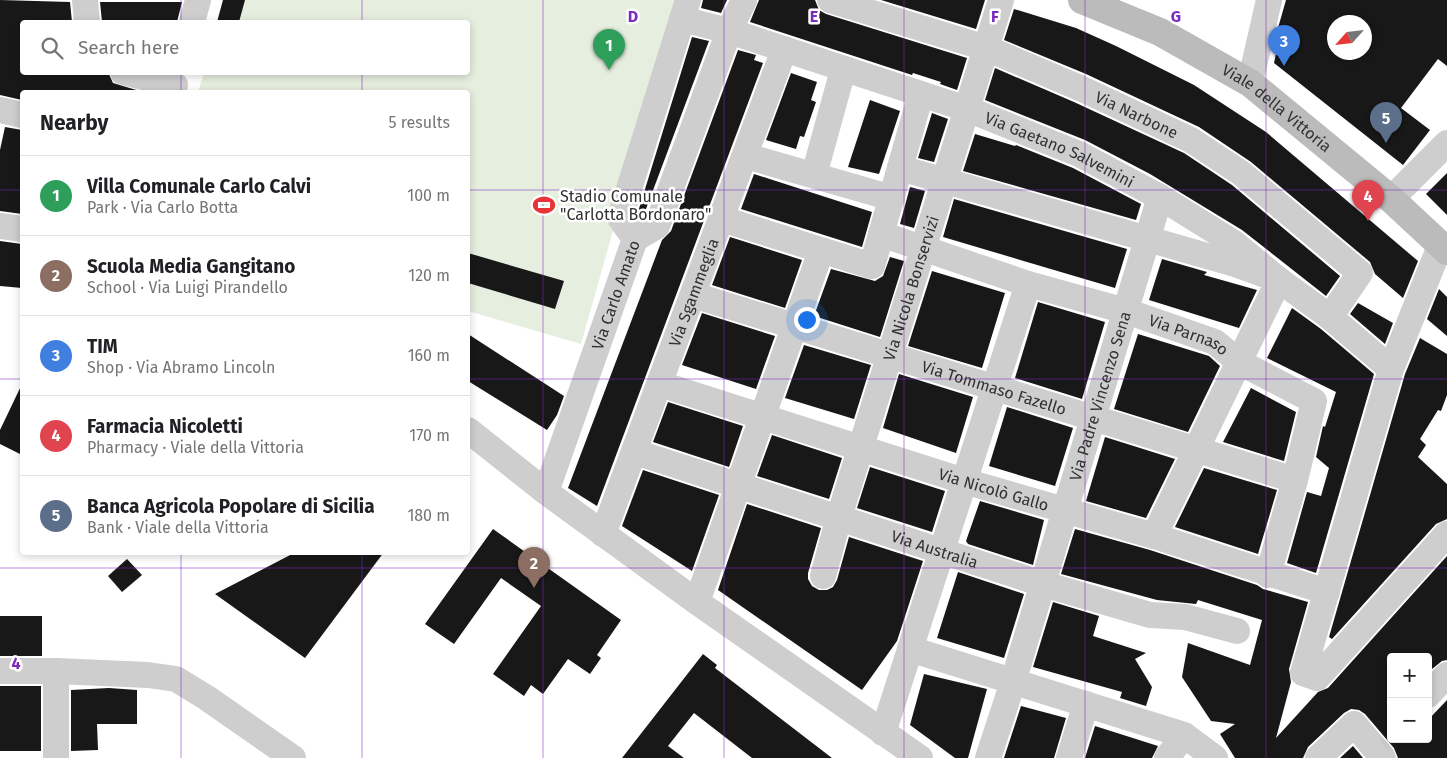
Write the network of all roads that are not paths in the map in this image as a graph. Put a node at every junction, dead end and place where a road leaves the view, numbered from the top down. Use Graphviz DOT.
graph roads {
  1 [pos="85,0"];
  2 [pos="198,0"];
  3 [pos="744,0"];
  4 [pos="830,0"];
  5 [pos="1001,0"];
  6 [pos="1082,0"];
  7 [pos="1269,0"];
  8 [pos="685,10"];
  9 [pos="87,20"];
  10 [pos="193,20"];
  11 [pos="729,31"];
  12 [pos="986,48"];
  13 [pos="784,50"];
  14 [pos="843,70"];
  15 [pos="137,75"];
  16 [pos="176,83"];
  17 [pos="1250,83"];
  18 [pos="921,94"];
  19 [pos="967,109"];
  20 [pos="0,110"];
  21 [pos="20,115"];
  22 [pos="1447,143"];
  23 [pos="746,156"];
  24 [pos="900,168"];
  25 [pos="814,175"];
  26 [pos="944,181"];
  27 [pos="892,198"];
  28 [pos="1160,198"];
  29 [pos="1391,199"];
  30 [pos="722,219"];
  31 [pos="0,226"];
  32 [pos="20,229"];
  33 [pos="881,234"];
  34 [pos="635,239"];
  35 [pos="1147,240"];
  36 [pos="1444,248"];
  37 [pos="923,249"];
  38 [pos="821,252"];
  39 [pos="1279,280"];
  40 [pos="1028,284"];
  41 [pos="693,295"];
  42 [pos="1126,310"];
  43 [pos="1330,316"];
  44 [pos="794,326"];
  45 [pos="890,355"];
  46 [pos="1239,362"];
  47 [pos="1391,369"];
  48 [pos="660,384"];
  49 [pos="994,388"];
  50 [pos="763,416"];
  51 [pos="1093,418"];
  52 [pos="470,432"];
  53 [pos="861,448"];
  54 [pos="1196,449"];
  55 [pos="635,452"];
  56 [pos="964,480"];
  57 [pos="1296,480"];
  58 [pos="738,485"];
  59 [pos="546,492"];
  60 [pos="1064,512"];
  61 [pos="839,517"];
  62 [pos="604,534"];
  63 [pos="1447,534"];
  64 [pos="1154,536"];
  65 [pos="941,552"];
  66 [pos="1268,575"];
  67 [pos="823,576"];
  68 [pos="1043,584"];
  69 [pos="1327,592"];
  70 [pos="697,602"];
  71 [pos="1237,631"];
  72 [pos="910,648"];
  73 [pos="0,671"];
  74 [pos="56,671"];
  75 [pos="1447,676"];
  76 [pos="1013,682"];
  77 [pos="1432,691"];
  78 [pos="1086,704"];
  79 [pos="883,733"];
  80 [pos="1184,735"];
  81 [pos="56,758"];
  82 [pos="293,758"];
  83 [pos="920,758"];
  84 [pos="988,758"];
  85 [pos="1069,758"];
  86 [pos="1167,758"];
  87 [pos="1215,758"];
  88 [pos="1318,758"];
  89 [pos="1382,758"];
  1 -- 9 [label="street"];
  2 -- 10 [label="street"];
  3 -- 11 [label="street, Via Carlo Amato"];
  4 -- 12 [label="street, Via Narbone"];
  5 -- 12 [label="street, Via Nicola Bonservizi"];
  6 -- 17 [label="street, Viale della Vittoria"];
  7 -- 17 [label="street"];
  8 -- 11 [label="street, Via Gaetano Salvemini"];
  8 -- 34 [label="street"];
  11 -- 13 [label="street, Via Gaetano Salvemini"];
  11 -- 34 [label="street, Via Carlo Amato"];
  12 -- 19 [label="street, Via Nicola Bonservizi"];
  12 -- 43 [label="street, Via Narbone"];
  13 -- 14 [label="street, Via Gaetano Salvemini"];
  13 -- 23 [label="street, Via Sgammeglia"];
  14 -- 18 [label="street, Via Gaetano Salvemini"];
  14 -- 25 [label="street"];
  15 -- 16 [label="street"];
  17 -- 29 [label="street, Viale della Vittoria"];
  18 -- 19 [label="street, Via Gaetano Salvemini"];
  18 -- 24 [label="street"];
  19 -- 26 [label="street, Via Nicola Bonservizi"];
  19 -- 28 [label="street, Via Gaetano Salvemini"];
  20 -- 21 [label="street"];
  22 -- 29 [label="street"];
  23 -- 25 [label="street"];
  23 -- 30 [label="street, Via Sgammeglia"];
  24 -- 26 [label="street"];
  24 -- 27 [label="street"];
  25 -- 27 [label="street"];
  26 -- 35 [label="street"];
  26 -- 37 [label="street, Via Nicola Bonservizi"];
  27 -- 33 [label="street"];
  28 -- 35 [label="street, Via Padre Vincenzo Sena"];
  28 -- 39 [label="street, Via Gaetano Salvemini"];
  29 -- 36 [label="street, Viale della Vittoria"];
  30 -- 38 [label="street"];
  30 -- 41 [label="street, Via Sgammeglia"];
  31 -- 32 [label="street"];
  33 -- 37 [label="street, Via Parnaso"];
  33 -- 38 [label="street"];
  34 -- 59 [label="street, Via Carlo Amato"];
  35 -- 39 [label="street"];
  35 -- 42 [label="street, Via Padre Vincenzo Sena"];
  36 -- 47 [label="street"];
  37 -- 40 [label="street, Via Parnaso"];
  37 -- 45 [label="street, Via Nicola Bonservizi"];
  38 -- 44 [label="street"];
  39 -- 43 [label="street, Via Gaetano Salvemini"];
  39 -- 46 [label="street"];
  40 -- 42 [label="street, Via Parnaso"];
  40 -- 49 [label="street"];
  41 -- 44 [label="street, Via Tommaso Fazello"];
  41 -- 48 [label="street, Via Sgammeglia"];
  42 -- 46 [label="street, Via Parnaso"];
  42 -- 51 [label="street, Via Padre Vincenzo Sena"];
  43 -- 47 [label="street, Via Gaetano Salvemini"];
  44 -- 45 [label="street, Via Tommaso Fazello"];
  44 -- 50 [label="street"];
  45 -- 49 [label="street, Via Tommaso Fazello"];
  45 -- 53 [label="street, Via Nicola Bonservizi"];
  46 -- 54 [label="street"];
  46 -- 57 [label="street, Via Parnaso"];
  47 -- 69 [label="street"];
  48 -- 50 [label="street, Via Nicolò Gallo"];
  48 -- 55 [label="street, Via Sgammeglia"];
  49 -- 51 [label="street, Via Tommaso Fazello"];
  49 -- 56 [label="street"];
  50 -- 53 [label="street, Via Nicolò Gallo"];
  50 -- 58 [label="street"];
  51 -- 54 [label="street, Via Tommaso Fazello"];
  51 -- 60 [label="street, Via Padre Vincenzo Sena"];
  52 -- 59 [label="street"];
  53 -- 56 [label="street, Via Nicolò Gallo"];
  53 -- 61 [label="street, Via Nicola Bonservizi"];
  54 -- 57 [label="street, Via Tommaso Fazello"];
  54 -- 64 [label="street"];
  55 -- 58 [label="street, Via Australia"];
  55 -- 62 [label="street, Via Sgammeglia"];
  56 -- 60 [label="street, Via Nicolò Gallo"];
  56 -- 65 [label="street"];
  57 -- 66 [label="street, Via Parnaso"];
  58 -- 61 [label="street, Via Australia"];
  58 -- 70 [label="street"];
  59 -- 62 [label="street"];
  60 -- 64 [label="street, Via Nicolò Gallo"];
  60 -- 68 [label="street, Via Padre Vincenzo Sena"];
  61 -- 65 [label="street, Via Australia"];
  61 -- 67 [label="street, Via Nicola Bonservizi"];
  62 -- 70 [label="street"];
  63 -- 69 [label="street"];
  64 -- 66 [label="street, Via Nicolò Gallo"];
  65 -- 68 [label="street, Via Australia"];
  65 -- 72 [label="street"];
  66 -- 69 [label="street, Via Nicolò Gallo"];
  68 -- 71 [label="street, Via Australia"];
  68 -- 76 [label="street, Via Padre Vincenzo Sena"];
  70 -- 79 [label="street"];
  72 -- 76 [label="street"];
  72 -- 79 [label="street"];
  73 -- 74 [label="street"];
  74 -- 81 [label="street"];
  74 -- 82 [label="street"];
  75 -- 77 [label="street"];
  76 -- 78 [label="street"];
  76 -- 84 [label="street, Via Padre Vincenzo Sena"];
  78 -- 80 [label="street"];
  78 -- 85 [label="street"];
  79 -- 83 [label="street"];
  80 -- 86 [label="street"];
  80 -- 87 [label="street"];
  88 -- 89 [label="street"];
}
